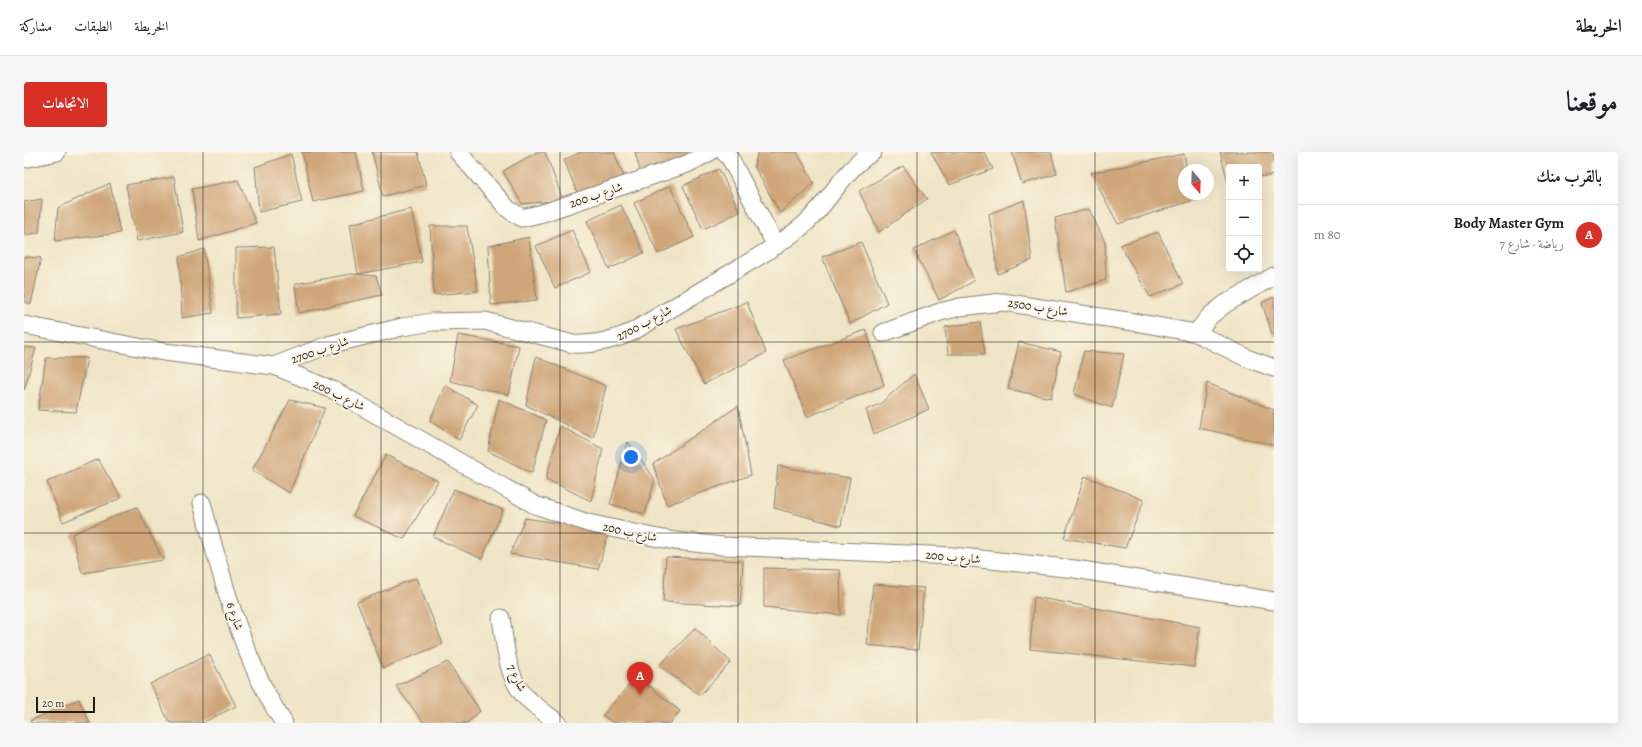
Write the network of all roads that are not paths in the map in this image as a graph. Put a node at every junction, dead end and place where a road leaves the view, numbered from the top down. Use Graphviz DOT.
graph roads {
  1 [pos="57,152"];
  2 [pos="458,152"];
  3 [pos="710,152"];
  4 [pos="724,152"];
  5 [pos="873,152"];
  6 [pos="24,159"];
  7 [pos="776,246"];
  8 [pos="1274,276"];
  9 [pos="24,325"];
  10 [pos="883,332"];
  11 [pos="1196,333"];
  12 [pos="274,366"];
  13 [pos="1274,368"];
  14 [pos="202,503"];
  15 [pos="1274,601"];
  16 [pos="501,618"];
  17 [pos="284,723"];
  18 [pos="558,723"];
  1 -- 6 [label="street"];
  2 -- 3 [label="street, شارع ب 200"];
  4 -- 7 [label="street"];
  5 -- 7 [label="street, شارع ب 2700"];
  7 -- 12 [label="street, شارع ب 2700"];
  8 -- 11 [label="street"];
  9 -- 12 [label="street, شارع ب 200"];
  10 -- 11 [label="street, شارع ب 2500"];
  11 -- 13 [label="street, شارع ب 2500"];
  12 -- 15 [label="street, شارع ب 200"];
  14 -- 17 [label="street, شارع 6"];
  16 -- 18 [label="street, شارع 7"];
}
